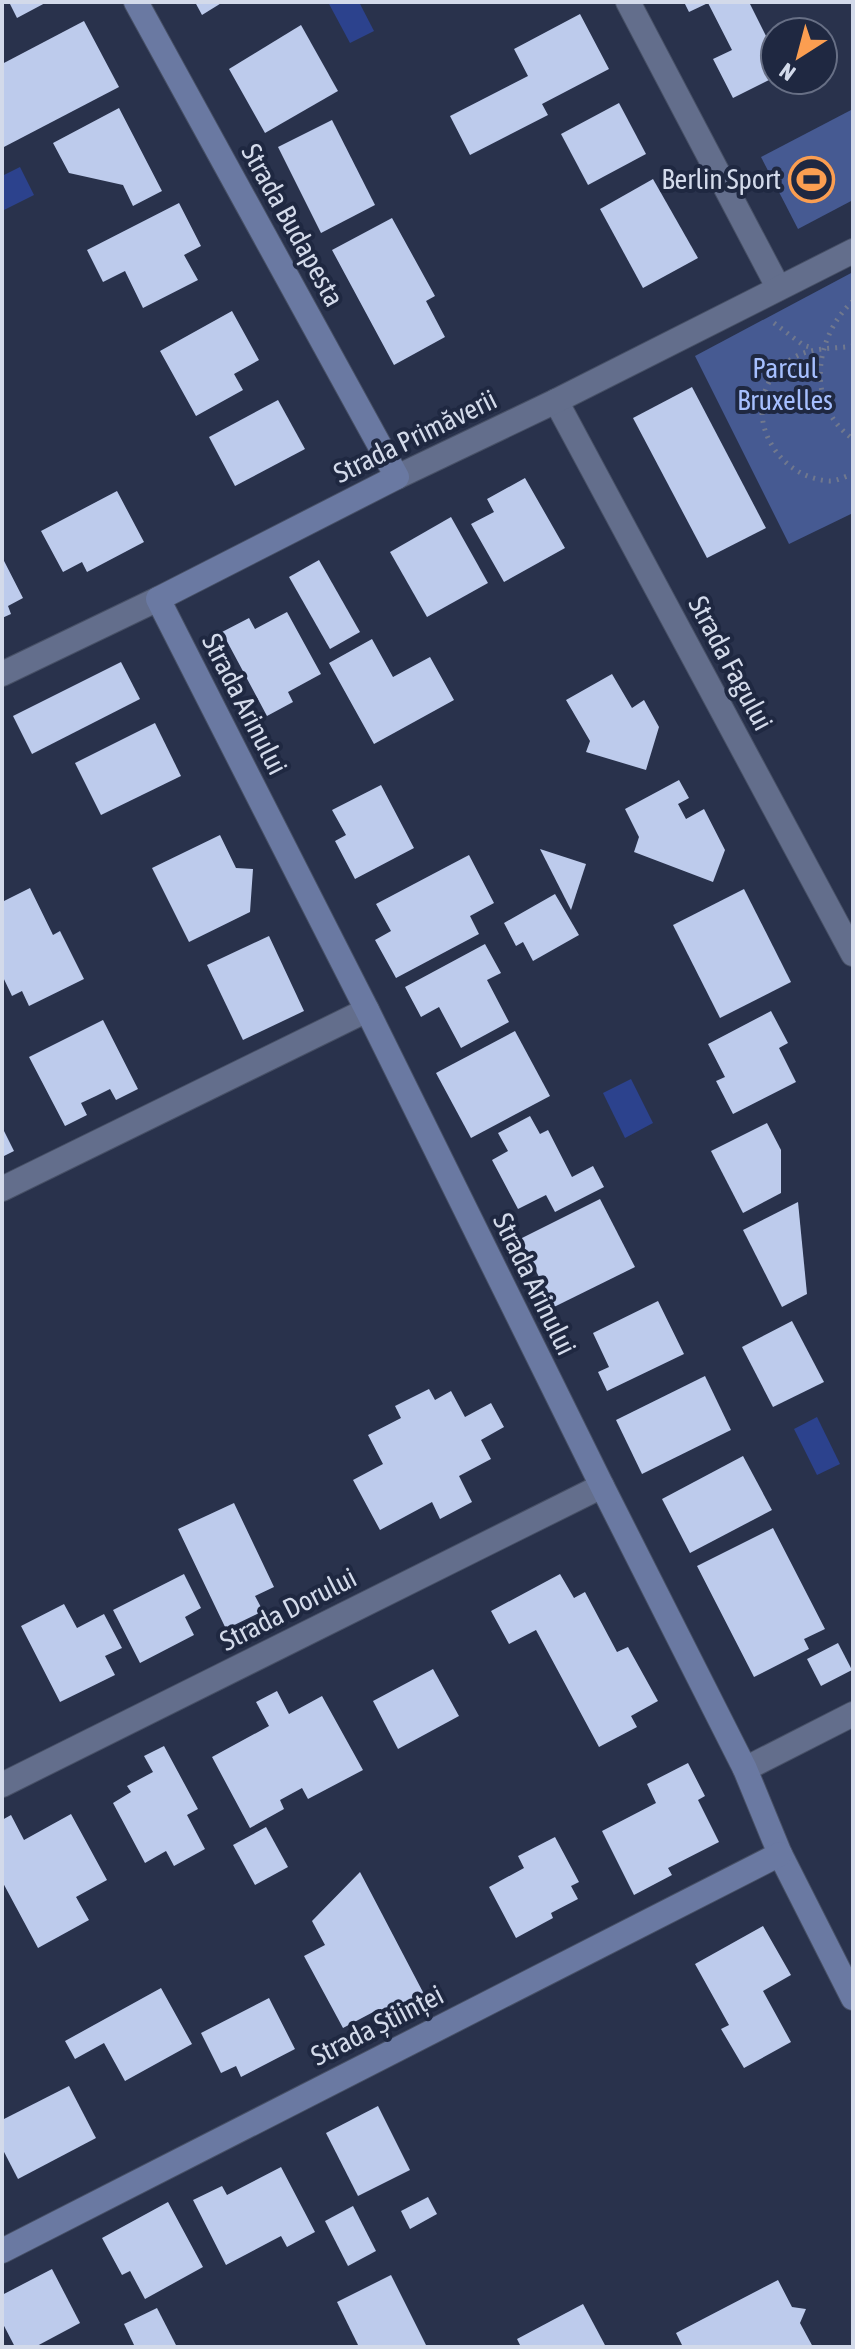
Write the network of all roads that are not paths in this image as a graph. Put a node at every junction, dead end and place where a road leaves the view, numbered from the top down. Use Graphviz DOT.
graph roads {
  1 [pos="136,2"];
  2 [pos="628,2"];
  3 [pos="853,251"];
  4 [pos="778,287"];
  5 [pos="556,401"];
  6 [pos="397,477"];
  7 [pos="158,599"];
  8 [pos="2,674"];
  9 [pos="853,954"];
  10 [pos="367,1010"];
  11 [pos="2,1189"];
  12 [pos="602,1486"];
  13 [pos="853,1714"];
  14 [pos="745,1769"];
  15 [pos="2,1785"];
  16 [pos="780,1854"];
  17 [pos="853,1998"];
  18 [pos="2,2251"];
  1 -- 6 [label="street, Strada Budapesta"];
  2 -- 4 [label="street"];
  3 -- 4 [label="street, Strada Primăverii"];
  4 -- 5 [label="street, Strada Primăverii"];
  5 -- 6 [label="street, Strada Primăverii"];
  5 -- 9 [label="street, Strada Fagului"];
  6 -- 7 [label="street, Strada Primăverii"];
  7 -- 8 [label="street, Strada Primăverii"];
  7 -- 10 [label="street, Strada Arinului"];
  10 -- 11 [label="street"];
  10 -- 12 [label="street, Strada Arinului"];
  12 -- 14 [label="street, Strada Arinului"];
  12 -- 15 [label="street, Strada Dorului"];
  13 -- 14 [label="street"];
  14 -- 16 [label="street, Strada Arinului"];
  16 -- 17 [label="street, Strada Arinului"];
  16 -- 18 [label="street, Strada Științei"];
}
